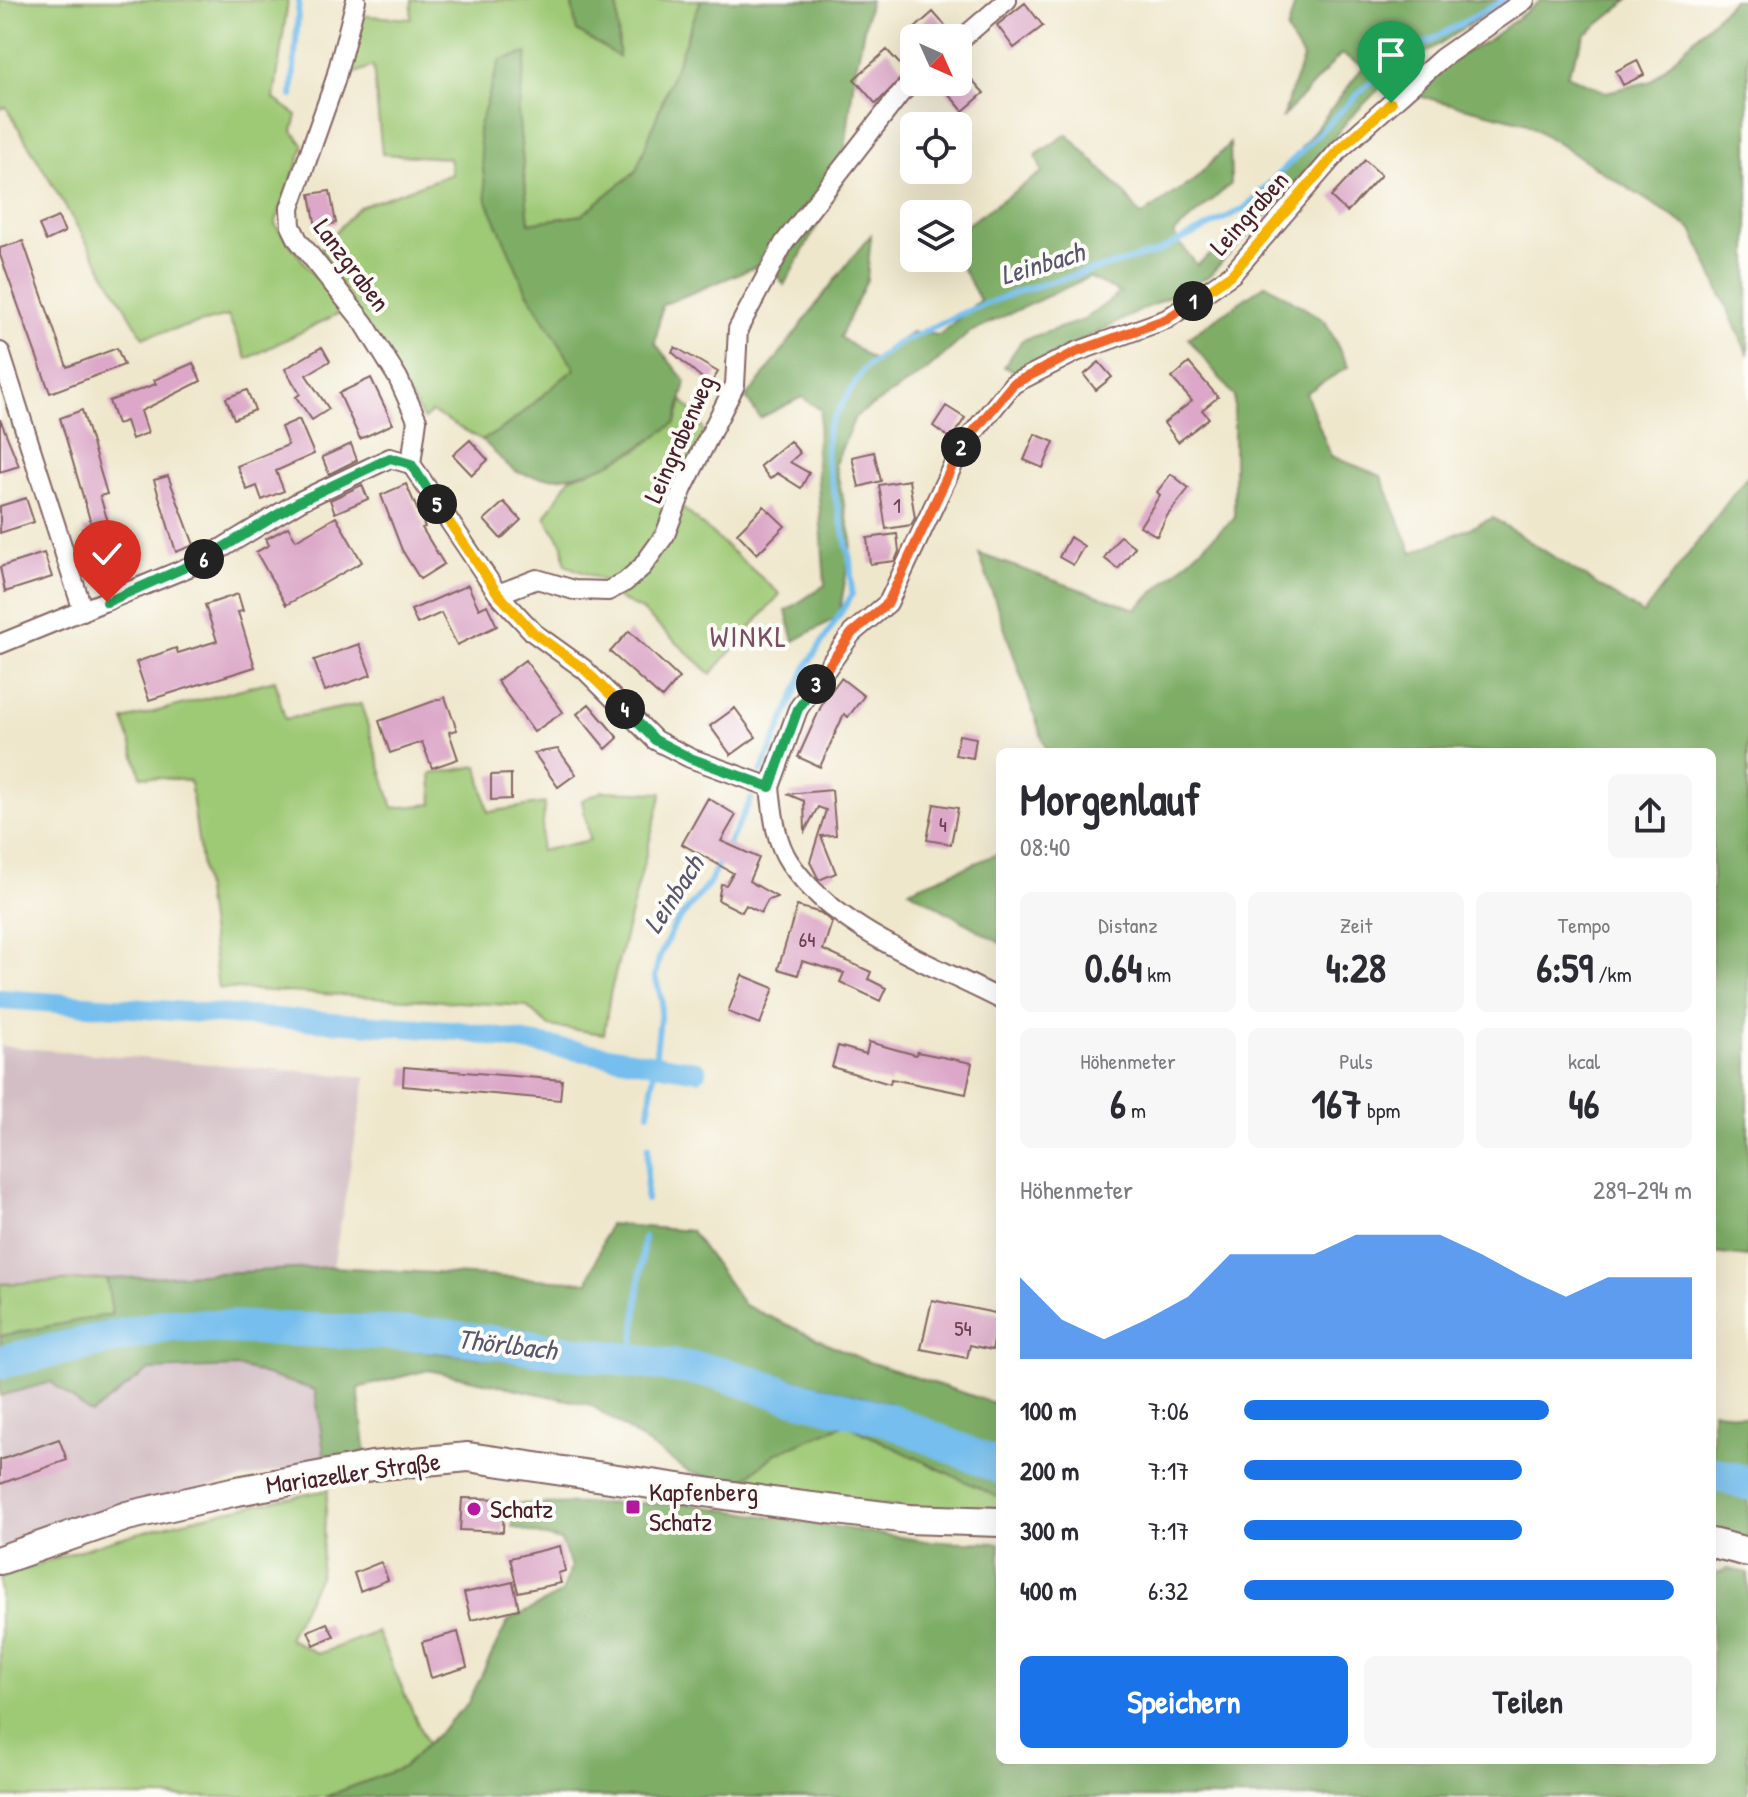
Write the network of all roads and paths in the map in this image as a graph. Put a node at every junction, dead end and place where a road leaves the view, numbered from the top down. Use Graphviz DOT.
graph roads {
  1 [pos="356,0"];
  2 [pos="1007,0"];
  3 [pos="1525,0"];
  4 [pos="972,30"];
  5 [pos="900,94"];
  6 [pos="0,352"];
  7 [pos="411,464"];
  8 [pos="498,594"];
  9 [pos="83,611"];
  10 [pos="0,644"];
  11 [pos="770,787"];
  12 [pos="996,997"];
  13 [pos="996,1522"];
  14 [pos="1716,1544"];
  15 [pos="1748,1552"];
  16 [pos="0,1560"];
  1 -- 7 [label="street, Lanzgraben"];
  2 -- 4 [label="street"];
  3 -- 11 [label="street, Leingraben"];
  5 -- 8 [label="street, Leingrabenweg"];
  6 -- 9 [label="street"];
  7 -- 8 [label="street"];
  7 -- 9 [label="street"];
  8 -- 11 [label="street"];
  9 -- 10 [label="street"];
  11 -- 12 [label="street"];
  13 -- 16 [label="main road, Mariazeller Straße"];
  14 -- 15 [label="main road"];
}
